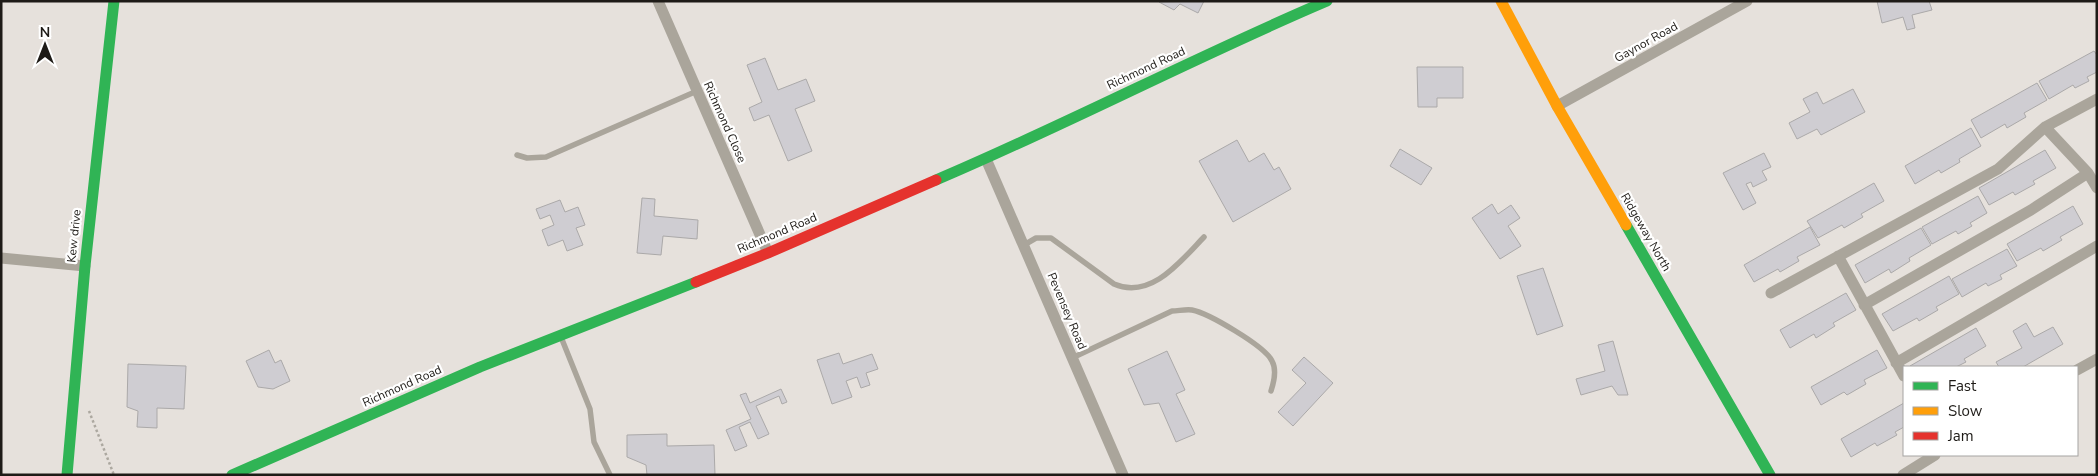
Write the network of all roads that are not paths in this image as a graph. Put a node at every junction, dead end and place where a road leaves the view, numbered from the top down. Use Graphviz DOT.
graph roads {
  1 [pos="114,1"];
  2 [pos="658,1"];
  3 [pos="1327,1"];
  4 [pos="1500,1"];
  5 [pos="1748,1"];
  6 [pos="696,91"];
  7 [pos="2097,99"];
  8 [pos="1557,106"];
  9 [pos="2045,127"];
  10 [pos="517,155"];
  11 [pos="986,159"];
  12 [pos="2088,173"];
  13 [pos="2097,188"];
  14 [pos="1204,237"];
  15 [pos="1024,245"];
  16 [pos="2097,246"];
  17 [pos="768,253"];
  18 [pos="1838,256"];
  19 [pos="1,258"];
  20 [pos="85,266"];
  21 [pos="1771,293"];
  22 [pos="1864,305"];
  23 [pos="560,336"];
  24 [pos="1072,358"];
  25 [pos="2097,358"];
  26 [pos="1896,363"];
  27 [pos="2078,369"];
  28 [pos="1903,374"];
  29 [pos="1272,391"];
  30 [pos="1933,456"];
  31 [pos="67,475"];
  32 [pos="232,475"];
  33 [pos="610,475"];
  34 [pos="1123,475"];
  35 [pos="1770,475"];
  36 [pos="1903,475"];
  1 -- 20 [label="street, Kew drive"];
  2 -- 6 [label="street, Richmond Close"];
  3 -- 11 [label="street, Richmond Road"];
  4 -- 8 [label="street, Ridgeway North"];
  5 -- 8 [label="street, Gaynor Road"];
  6 -- 10 [label="lane"];
  6 -- 17 [label="street, Richmond Close"];
  7 -- 9 [label="street"];
  8 -- 35 [label="street, Ridgeway North"];
  9 -- 12 [label="street"];
  9 -- 18 [label="street"];
  11 -- 15 [label="street, Pevensey Road"];
  11 -- 17 [label="street, Richmond Road"];
  12 -- 13 [label="street"];
  12 -- 22 [label="street"];
  14 -- 15 [label="lane"];
  15 -- 24 [label="street, Pevensey Road"];
  16 -- 26 [label="street"];
  17 -- 23 [label="street, Richmond Road"];
  18 -- 21 [label="street"];
  18 -- 22 [label="street"];
  19 -- 20 [label="street"];
  20 -- 31 [label="street, Kew drive"];
  22 -- 26 [label="street"];
  23 -- 32 [label="street, Richmond Road"];
  23 -- 33 [label="lane"];
  24 -- 29 [label="lane"];
  24 -- 34 [label="street, Pevensey Road"];
  25 -- 27 [label="street"];
  26 -- 28 [label="street"];
  30 -- 36 [label="street"];
}
